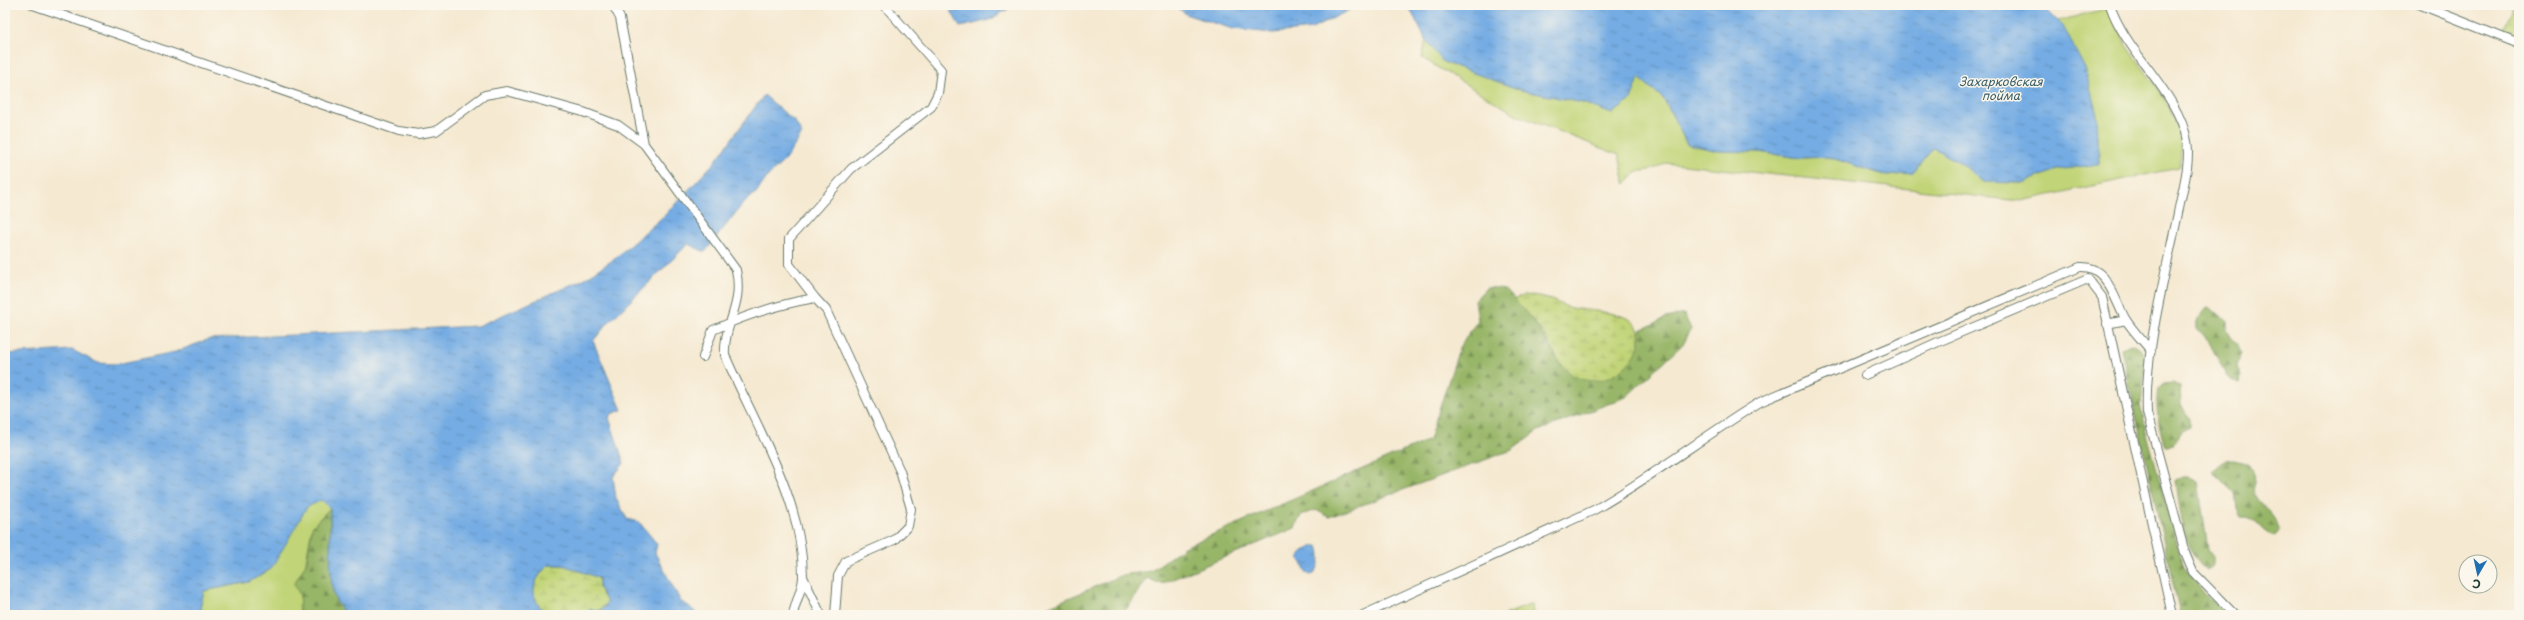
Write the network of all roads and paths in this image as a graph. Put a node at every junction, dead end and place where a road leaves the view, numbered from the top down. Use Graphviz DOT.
graph roads {
  1 [pos="33,5"];
  2 [pos="613,5"];
  3 [pos="884,5"];
  4 [pos="2110,5"];
  5 [pos="2421,5"];
  6 [pos="2519,44"];
  7 [pos="644,144"];
  8 [pos="815,298"];
  9 [pos="2126,320"];
  10 [pos="732,321"];
  11 [pos="2107,324"];
  12 [pos="2151,351"];
  13 [pos="703,357"];
  14 [pos="1865,375"];
  15 [pos="804,579"];
  16 [pos="793,615"];
  17 [pos="821,615"];
  18 [pos="835,615"];
  19 [pos="1364,615"];
  20 [pos="2172,615"];
  21 [pos="2235,615"];
  1 -- 7 [label="street"];
  2 -- 7 [label="street"];
  3 -- 8 [label="street"];
  4 -- 12 [label="street"];
  5 -- 6 [label="street"];
  7 -- 10 [label="street"];
  8 -- 10 [label="street"];
  8 -- 18 [label="street"];
  9 -- 11 [label="street"];
  9 -- 12 [label="street"];
  9 -- 19 [label="street"];
  10 -- 13 [label="street"];
  10 -- 15 [label="street"];
  11 -- 14 [label="street"];
  11 -- 20 [label="street"];
  12 -- 21 [label="street"];
  15 -- 16 [label="street"];
  15 -- 17 [label="street"];
}
